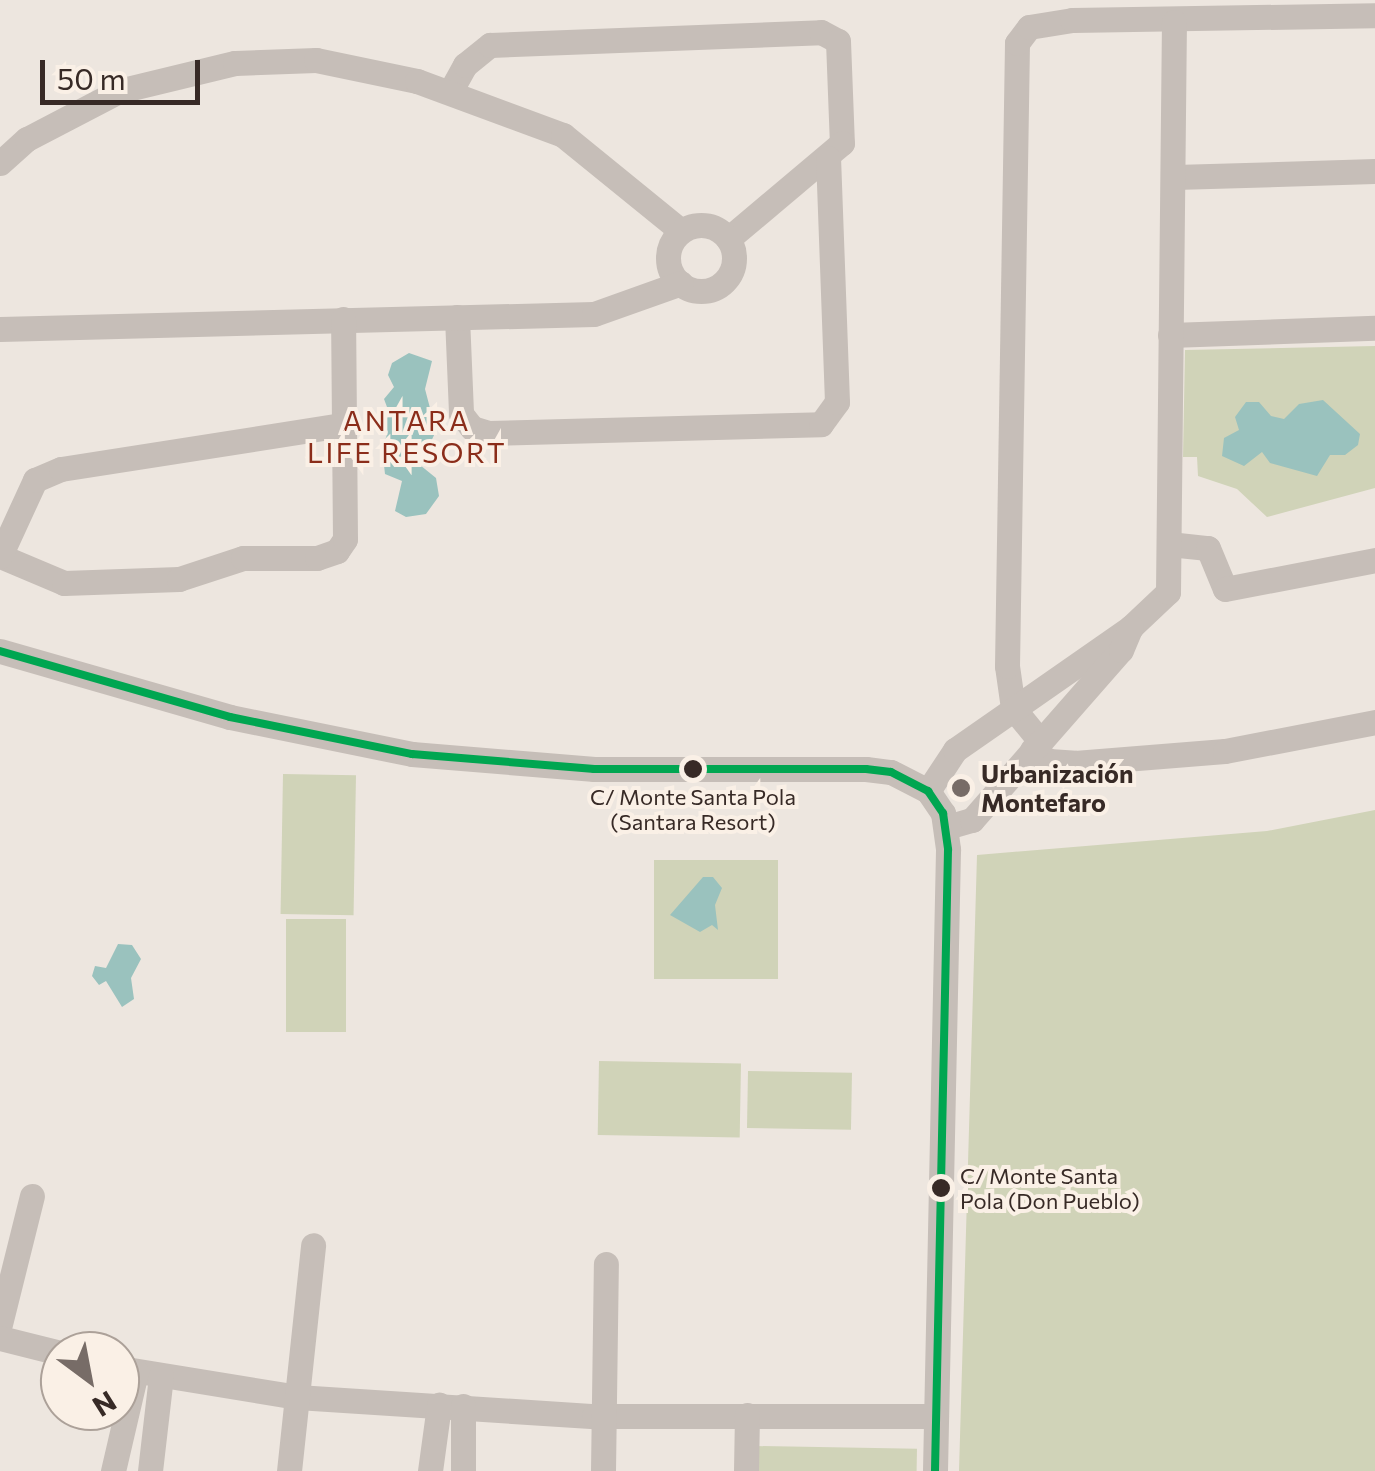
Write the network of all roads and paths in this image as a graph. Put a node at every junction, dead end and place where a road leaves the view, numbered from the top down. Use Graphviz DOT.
graph roads {
  1 [pos="1375,15"];
  2 [pos="1174,22"];
  3 [pos="450,92"];
  4 [pos="828,158"];
  5 [pos="0,164"];
  6 [pos="1375,171"];
  7 [pos="1175,177"];
  8 [pos="682,231"];
  9 [pos="728,239"];
  10 [pos="681,284"];
  11 [pos="457,317"];
  12 [pos="342,320"];
  13 [pos="1375,328"];
  14 [pos="0,330"];
  15 [pos="1170,335"];
  16 [pos="343,425"];
  17 [pos="1169,544"];
  18 [pos="0,556"];
  19 [pos="1375,560"];
  20 [pos="1131,627"];
  21 [pos="0,651"];
  22 [pos="1013,708"];
  23 [pos="1375,722"];
  24 [pos="1036,746"];
  25 [pos="928,791"];
  26 [pos="947,827"];
  27 [pos="32,1196"];
  28 [pos="313,1245"];
  29 [pos="606,1264"];
  30 [pos="0,1324"];
  31 [pos="0,1338"];
  32 [pos="40,1348"];
  33 [pos="140,1372"];
  34 [pos="140,1381"];
  35 [pos="297,1398"];
  36 [pos="451,1405"];
  37 [pos="604,1414"];
  38 [pos="746,1415"];
  39 [pos="936,1416"];
  40 [pos="124,1431"];
  41 [pos="113,1471"];
  42 [pos="150,1471"];
  43 [pos="289,1471"];
  44 [pos="430,1471"];
  45 [pos="462,1471"];
  46 [pos="603,1471"];
  47 [pos="746,1471"];
  48 [pos="935,1471"];
  1 -- 2 [label="street"];
  2 -- 7 [label="street"];
  2 -- 22 [label="street"];
  3 -- 4 [label="street"];
  3 -- 5 [label="street"];
  3 -- 8 [label="street"];
  4 -- 9 [label="street"];
  4 -- 11 [label="street"];
  6 -- 7 [label="street"];
  7 -- 15 [label="street"];
  8 -- 9 [label="street"];
  8 -- 10 [label="street"];
  9 -- 10 [label="street"];
  10 -- 11 [label="street"];
  11 -- 12 [label="street"];
  12 -- 14 [label="street"];
  12 -- 16 [label="street"];
  13 -- 15 [label="street"];
  15 -- 17 [label="street"];
  16 -- 18 [label="street"];
  16 -- 18 [label="street"];
  17 -- 19 [label="street"];
  17 -- 20 [label="street"];
  20 -- 22 [label="street"];
  20 -- 24 [label="street"];
  21 -- 25 [label="street"];
  22 -- 24 [label="street"];
  22 -- 25 [label="street"];
  23 -- 24 [label="street"];
  24 -- 26 [label="street"];
  25 -- 26 [label="street"];
  26 -- 39 [label="street"];
  27 -- 30 [label="street"];
  28 -- 35 [label="street"];
  29 -- 37 [label="street"];
  31 -- 32 [label="street"];
  33 -- 35 [label="street"];
  34 -- 42 [label="street"];
  35 -- 36 [label="street"];
  35 -- 43 [label="street"];
  36 -- 37 [label="street"];
  36 -- 44 [label="street"];
  36 -- 45 [label="street"];
  37 -- 38 [label="street"];
  37 -- 46 [label="street"];
  38 -- 39 [label="street"];
  38 -- 47 [label="street"];
  39 -- 48 [label="street"];
  40 -- 41 [label="street"];
}
